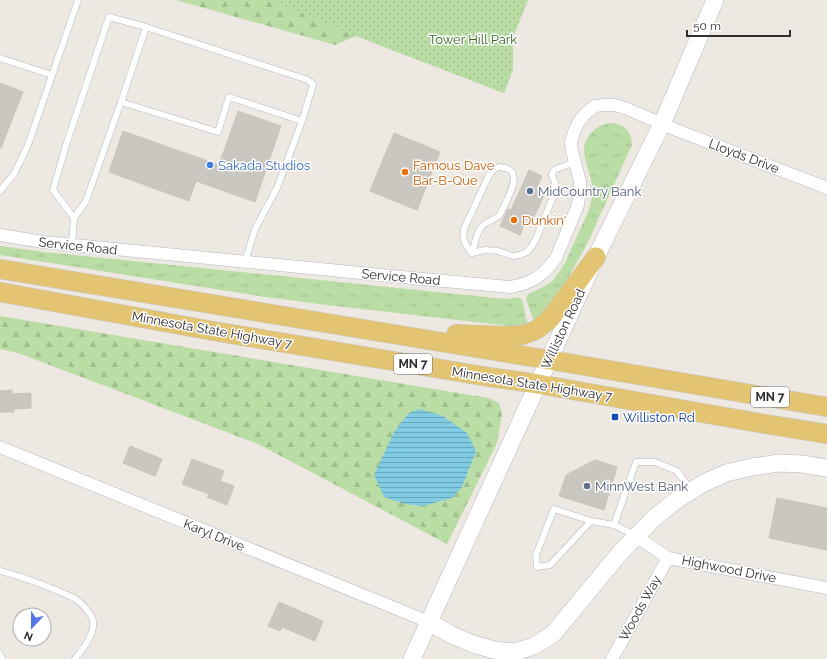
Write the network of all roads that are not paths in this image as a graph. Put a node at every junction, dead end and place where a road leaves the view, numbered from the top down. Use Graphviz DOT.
graph roads {
  1 [pos="78,0"];
  2 [pos="715,0"];
  3 [pos="146,27"];
  4 [pos="0,58"];
  5 [pos="52,75"];
  6 [pos="121,102"];
  7 [pos="302,121"];
  8 [pos="662,124"];
  9 [pos="575,162"];
  10 [pos="827,188"];
  11 [pos="0,191"];
  12 [pos="74,218"];
  13 [pos="0,235"];
  14 [pos="72,245"];
  15 [pos="472,253"];
  16 [pos="596,257"];
  17 [pos="245,262"];
  18 [pos="0,269"];
  19 [pos="0,292"];
  20 [pos="386,333"];
  21 [pos="550,360"];
  22 [pos="538,384"];
  23 [pos="827,407"];
  24 [pos="827,434"];
  25 [pos="0,447"];
  26 [pos="827,468"];
  27 [pos="692,491"];
  28 [pos="591,521"];
  29 [pos="614,526"];
  30 [pos="636,536"];
  31 [pos="668,558"];
  32 [pos="0,571"];
  33 [pos="827,588"];
  34 [pos="429,622"];
  35 [pos="0,654"];
  36 [pos="2,659"];
  37 [pos="75,659"];
  38 [pos="412,659"];
  39 [pos="612,659"];
  1 -- 5 [label="lane"];
  2 -- 8 [label="main road, Williston Road"];
  3 -- 6 [label="lane"];
  3 -- 7 [label="lane"];
  3 -- 12 [label="lane"];
  4 -- 5 [label="lane"];
  5 -- 11 [label="lane"];
  6 -- 7 [label="lane"];
  6 -- 12 [label="lane"];
  7 -- 17 [label="lane"];
  8 -- 9 [label="street, Service Road"];
  8 -- 10 [label="street, Lloyds Drive"];
  8 -- 16 [label="main road, Williston Road"];
  9 -- 15 [label="lane"];
  9 -- 17 [label="street, Service Road"];
  12 -- 14 [label="lane"];
  13 -- 14 [label="street, Service Road"];
  14 -- 17 [label="street, Service Road"];
  15 -- 15 [label="lane"];
  16 -- 20 [label="main road"];
  16 -- 21 [label="main road, Williston Road"];
  18 -- 20 [label="main road, Minnesota State Highway 7 / MN 7"];
  19 -- 22 [label="main road, Minnesota State Highway 7 / MN 7"];
  20 -- 21 [label="main road, Minnesota State Highway 7 / MN 7"];
  21 -- 22 [label="main road, Williston Road"];
  21 -- 23 [label="main road, Minnesota State Highway 7 / MN 7"];
  22 -- 24 [label="main road, Minnesota State Highway 7 / MN 7"];
  22 -- 34 [label="main road, Williston Road"];
  25 -- 34 [label="street, Karyl Drive"];
  26 -- 27 [label="main road"];
  27 -- 29 [label="lane"];
  27 -- 30 [label="main road"];
  28 -- 28 [label="lane"];
  28 -- 29 [label="lane"];
  29 -- 30 [label="lane"];
  30 -- 31 [label="street, Highwood Drive"];
  30 -- 34 [label="main road"];
  31 -- 33 [label="street, Highwood Drive"];
  31 -- 39 [label="street, Woods Way"];
  32 -- 37 [label="lane"];
  34 -- 38 [label="main road, Williston Road"];
  35 -- 36 [label="lane"];
}
